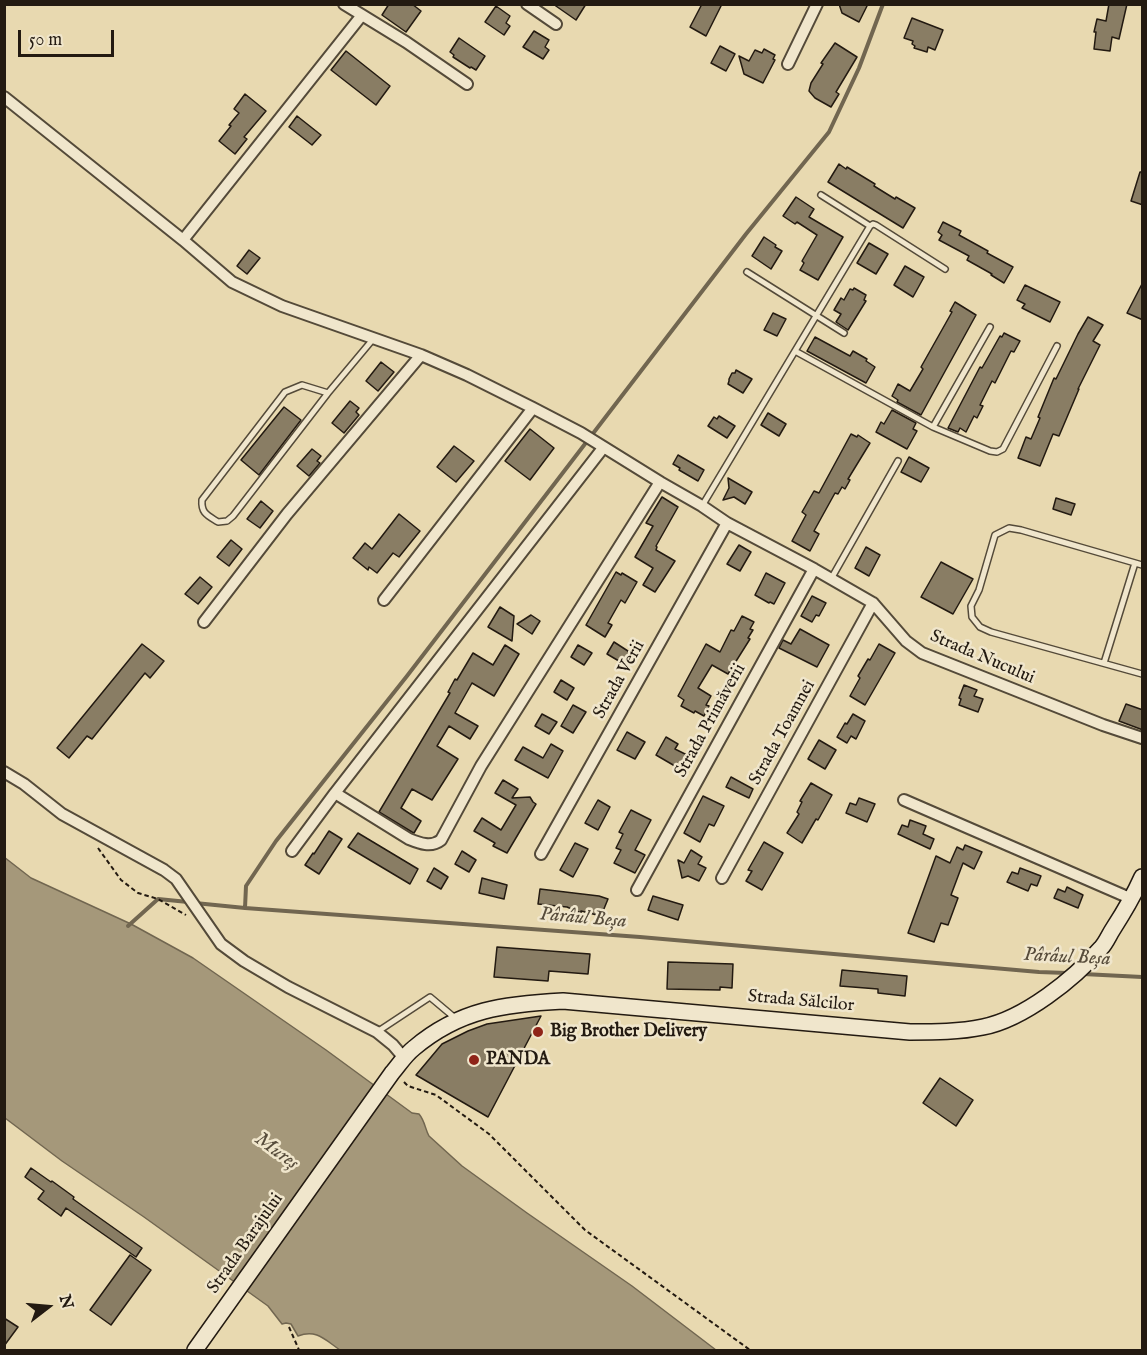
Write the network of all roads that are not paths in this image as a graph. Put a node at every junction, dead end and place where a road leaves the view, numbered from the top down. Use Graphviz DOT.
graph roads {
  1 [pos="344,4"];
  2 [pos="527,4"];
  3 [pos="817,4"];
  4 [pos="362,15"];
  5 [pos="556,24"];
  6 [pos="788,64"];
  7 [pos="467,84"];
  8 [pos="4,97"];
  9 [pos="821,195"];
  10 [pos="870,226"];
  11 [pos="183,240"];
  12 [pos="945,269"];
  13 [pos="747,272"];
  14 [pos="816,316"];
  15 [pos="990,327"];
  16 [pos="844,333"];
  17 [pos="374,338"];
  18 [pos="1057,346"];
  19 [pos="795,351"];
  20 [pos="421,356"];
  21 [pos="328,393"];
  22 [pos="533,408"];
  23 [pos="933,427"];
  24 [pos="600,446"];
  25 [pos="898,461"];
  26 [pos="660,482"];
  27 [pos="702,506"];
  28 [pos="727,523"];
  29 [pos="1135,563"];
  30 [pos="1143,565"];
  31 [pos="814,569"];
  32 [pos="831,579"];
  33 [pos="384,600"];
  34 [pos="873,603"];
  35 [pos="204,622"];
  36 [pos="1104,663"];
  37 [pos="1143,674"];
  38 [pos="1143,738"];
  39 [pos="4,772"];
  40 [pos="335,793"];
  41 [pos="904,800"];
  42 [pos="292,851"];
  43 [pos="541,854"];
  44 [pos="1143,877"];
  45 [pos="722,878"];
  46 [pos="637,890"];
  47 [pos="1132,899"];
  48 [pos="457,1020"];
  49 [pos="377,1032"];
  50 [pos="404,1058"];
  51 [pos="195,1350"];
  1 -- 4 [label="street"];
  2 -- 5 [label="street"];
  3 -- 6 [label="street"];
  4 -- 7 [label="street"];
  4 -- 11 [label="street"];
  8 -- 11 [label="street, Strada Nucului"];
  9 -- 10 [label="lane"];
  10 -- 12 [label="lane"];
  10 -- 14 [label="lane"];
  11 -- 17 [label="street, Strada Nucului"];
  13 -- 14 [label="lane"];
  14 -- 16 [label="lane"];
  14 -- 19 [label="lane"];
  15 -- 23 [label="lane"];
  17 -- 20 [label="street, Strada Nucului"];
  17 -- 21 [label="lane"];
  18 -- 23 [label="lane"];
  19 -- 23 [label="lane"];
  19 -- 27 [label="lane"];
  20 -- 22 [label="street, Strada Nucului"];
  20 -- 35 [label="street"];
  21 -- 21 [label="lane"];
  22 -- 24 [label="street, Strada Nucului"];
  22 -- 33 [label="street"];
  24 -- 26 [label="street, Strada Nucului"];
  24 -- 40 [label="street"];
  25 -- 32 [label="lane"];
  26 -- 27 [label="street, Strada Nucului"];
  26 -- 40 [label="street"];
  27 -- 28 [label="street, Strada Nucului"];
  28 -- 31 [label="street, Strada Nucului"];
  28 -- 43 [label="street, Strada Verii"];
  29 -- 30 [label="lane"];
  29 -- 36 [label="lane"];
  29 -- 36 [label="lane"];
  31 -- 32 [label="street, Strada Nucului"];
  31 -- 46 [label="street, Strada Primăverii"];
  32 -- 34 [label="street, Strada Nucului"];
  34 -- 38 [label="street, Strada Nucului"];
  34 -- 45 [label="street, Strada Toamnei"];
  36 -- 37 [label="lane"];
  39 -- 49 [label="street"];
  40 -- 42 [label="street"];
  41 -- 47 [label="street"];
  44 -- 47 [label="main road, Strada Sălcilor"];
  47 -- 48 [label="main road, Strada Sălcilor"];
  48 -- 49 [label="lane"];
  48 -- 50 [label="main road, Strada Sălcilor"];
  49 -- 50 [label="street"];
  50 -- 51 [label="main road, Strada Barajului"];
}
